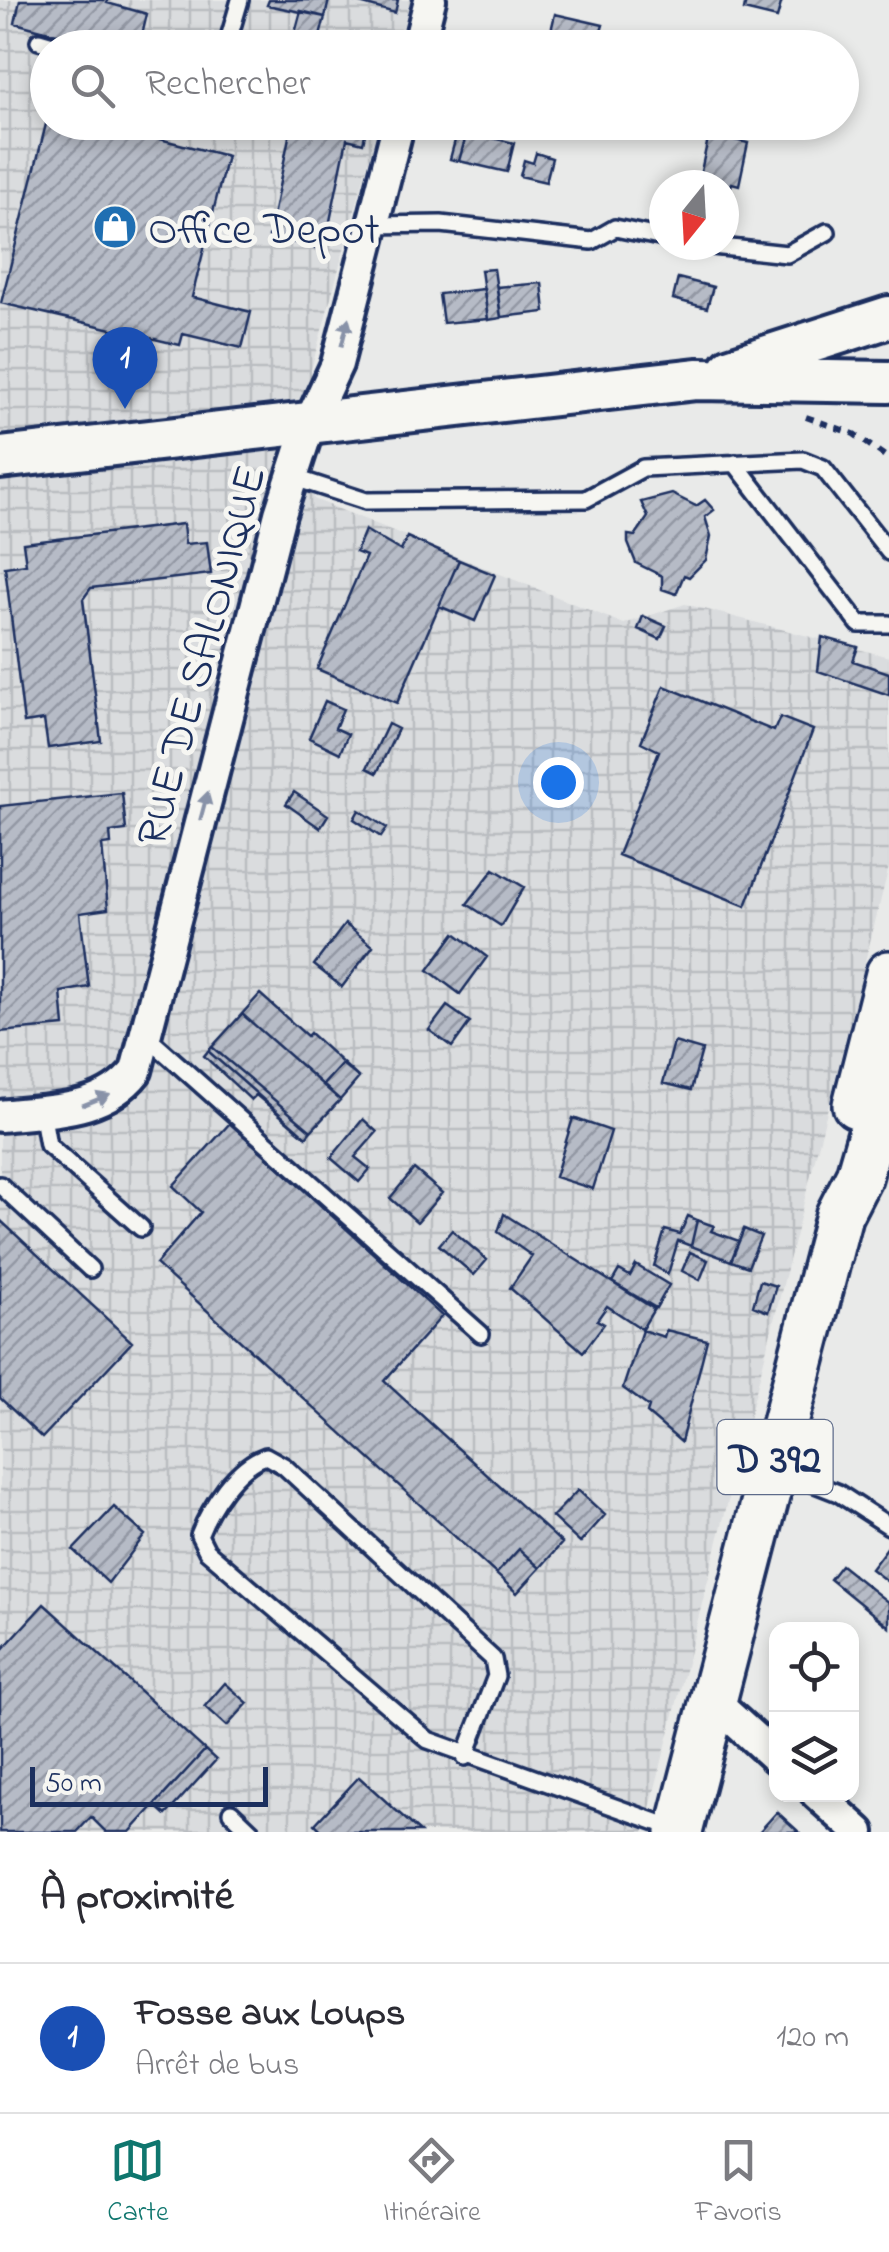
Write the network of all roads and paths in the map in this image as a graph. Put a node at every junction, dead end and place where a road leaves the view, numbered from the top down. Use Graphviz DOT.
graph roads {
  1 [pos="240,0"];
  2 [pos="430,0"];
  3 [pos="231,30"];
  4 [pos="422,30"];
  5 [pos="393,140"];
  6 [pos="372,225"];
  7 [pos="828,232"];
  8 [pos="649,235"];
  9 [pos="739,249"];
  10 [pos="889,317"];
  11 [pos="698,379"];
  12 [pos="889,382"];
  13 [pos="310,422"];
  14 [pos="854,434"];
  15 [pos="0,458"];
  16 [pos="889,459"];
  17 [pos="736,463"];
  18 [pos="292,478"];
  19 [pos="889,552"];
  20 [pos="889,624"];
  21 [pos="889,974"];
  22 [pos="145,1035"];
  23 [pos="889,1072"];
  24 [pos="42,1111"];
  25 [pos="0,1116"];
  26 [pos="0,1185"];
  27 [pos="839,1215"];
  28 [pos="141,1228"];
  29 [pos="90,1270"];
  30 [pos="481,1334"];
  31 [pos="773,1468"];
  32 [pos="889,1526"];
  33 [pos="712,1700"];
  34 [pos="769,1752"];
  35 [pos="465,1757"];
  36 [pos="827,1802"];
  37 [pos="231,1812"];
  38 [pos="679,1831"];
  39 [pos="252,1832"];
  40 [pos="860,1832"];
  1 -- 3 [label="lane"];
  2 -- 4 [label="street"];
  5 -- 6 [label="street, RUE DE SALONIQUE"];
  6 -- 8 [label="lane"];
  13 -- 6 [label="street, RUE DE SALONIQUE, one-way"];
  7 -- 9 [label="lane"];
  10 -- 11 [label="main road"];
  11 -- 12 [label="main road"];
  11 -- 13 [label="main road"];
  13 -- 15 [label="main road"];
  13 -- 18 [label="street, RUE DE SALONIQUE"];
  14 -- 16 [label="path"];
  17 -- 18 [label="lane"];
  17 -- 19 [label="lane"];
  17 -- 20 [label="lane"];
  22 -- 18 [label="street, RUE DE SALONIQUE, one-way"];
  21 -- 27 [label="main road, D 392"];
  24 -- 22 [label="street, RUE DE SALONIQUE, one-way"];
  22 -- 30 [label="lane"];
  23 -- 27 [label="main road, D 392"];
  24 -- 25 [label="street, RUE DE SALONIQUE"];
  24 -- 28 [label="lane"];
  26 -- 29 [label="lane"];
  27 -- 31 [label="main road, D 392"];
  31 -- 32 [label="lane"];
  31 -- 33 [label="main road, D 392"];
  33 -- 34 [label="street"];
  33 -- 38 [label="main road, D 392"];
  35 -- 35 [label="lane"];
  35 -- 38 [label="lane"];
  36 -- 40 [label="street"];
  37 -- 39 [label="lane"];
}
